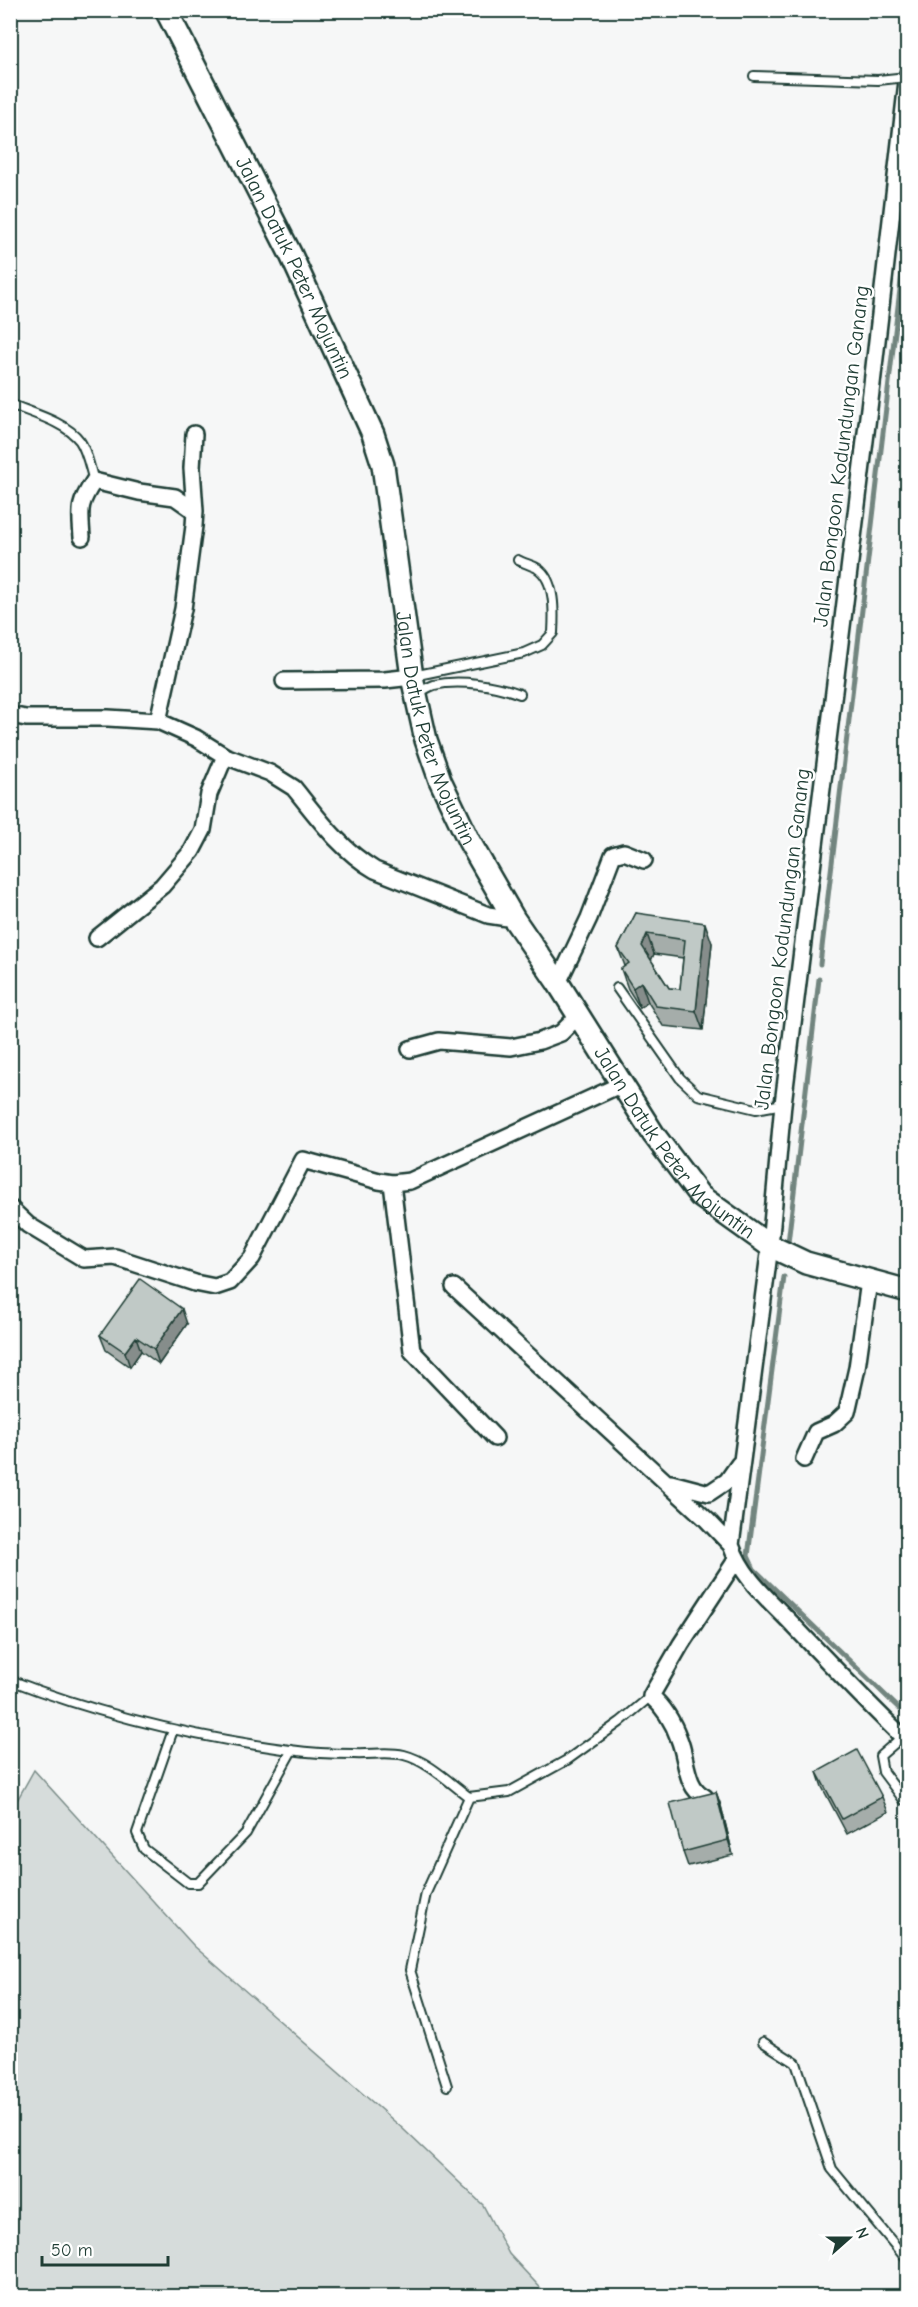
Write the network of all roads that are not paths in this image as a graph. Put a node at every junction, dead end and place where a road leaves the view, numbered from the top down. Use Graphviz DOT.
graph roads {
  1 [pos="166,10"];
  2 [pos="907,75"];
  3 [pos="754,76"];
  4 [pos="10,404"];
  5 [pos="194,435"];
  6 [pos="94,481"];
  7 [pos="195,511"];
  8 [pos="82,537"];
  9 [pos="518,560"];
  10 [pos="284,681"];
  11 [pos="414,686"];
  12 [pos="520,694"];
  13 [pos="10,715"];
  14 [pos="158,721"];
  15 [pos="225,756"];
  16 [pos="644,860"];
  17 [pos="514,919"];
  18 [pos="97,938"];
  19 [pos="558,983"];
  20 [pos="617,988"];
  21 [pos="578,1016"];
  22 [pos="410,1049"];
  23 [pos="622,1084"];
  24 [pos="783,1104"];
  25 [pos="392,1183"];
  26 [pos="10,1208"];
  27 [pos="770,1246"];
  28 [pos="869,1281"];
  29 [pos="454,1287"];
  30 [pos="908,1291"];
  31 [pos="495,1438"];
  32 [pos="742,1459"];
  33 [pos="804,1459"];
  34 [pos="666,1482"];
  35 [pos="731,1545"];
  36 [pos="736,1560"];
  37 [pos="10,1680"];
  38 [pos="651,1696"];
  39 [pos="174,1730"];
  40 [pos="905,1740"];
  41 [pos="292,1750"];
  42 [pos="469,1797"];
  43 [pos="705,1797"];
  44 [pos="904,1800"];
  45 [pos="764,2042"];
  46 [pos="447,2086"];
  47 [pos="908,2261"];
  1 -- 11 [label="main road, Jalan Datuk Peter Mojuntin"];
  2 -- 3 [label="lane"];
  2 -- 24 [label="street, Jalan Bongoon Kodundungan Ganang"];
  4 -- 6 [label="lane"];
  5 -- 7 [label="street"];
  6 -- 7 [label="street"];
  6 -- 8 [label="street"];
  7 -- 14 [label="street"];
  9 -- 11 [label="lane"];
  10 -- 11 [label="street"];
  11 -- 12 [label="lane"];
  11 -- 17 [label="main road, Jalan Datuk Peter Mojuntin"];
  13 -- 14 [label="street"];
  14 -- 15 [label="street"];
  15 -- 17 [label="street"];
  15 -- 18 [label="street"];
  16 -- 19 [label="street"];
  17 -- 19 [label="main road, Jalan Datuk Peter Mojuntin"];
  19 -- 21 [label="main road, Jalan Datuk Peter Mojuntin"];
  20 -- 24 [label="lane"];
  21 -- 22 [label="street"];
  21 -- 23 [label="main road, Jalan Datuk Peter Mojuntin"];
  23 -- 25 [label="street"];
  23 -- 27 [label="main road, Jalan Datuk Peter Mojuntin"];
  24 -- 27 [label="street, Jalan Bongoon Kodundungan Ganang"];
  25 -- 26 [label="street"];
  25 -- 31 [label="street"];
  27 -- 28 [label="main road, Jalan Datuk Peter Mojuntin"];
  27 -- 32 [label="street, Jalan Bongoon Kodundungan Ganang"];
  28 -- 30 [label="main road, Jalan Datuk Peter Mojuntin"];
  28 -- 33 [label="street"];
  29 -- 34 [label="street"];
  32 -- 34 [label="street"];
  32 -- 35 [label="street, Jalan Bongoon Kodundungan Ganang"];
  34 -- 35 [label="street"];
  35 -- 36 [label="street, Jalan Bongoon Kodundungan Ganang"];
  36 -- 38 [label="street"];
  36 -- 40 [label="street, Jalan Bongoon Kodundungan Ganang"];
  37 -- 39 [label="lane"];
  38 -- 42 [label="lane"];
  38 -- 43 [label="street"];
  39 -- 41 [label="lane"];
  39 -- 41 [label="lane"];
  40 -- 44 [label="lane"];
  41 -- 42 [label="lane"];
  42 -- 46 [label="lane"];
  45 -- 47 [label="lane"];
}
